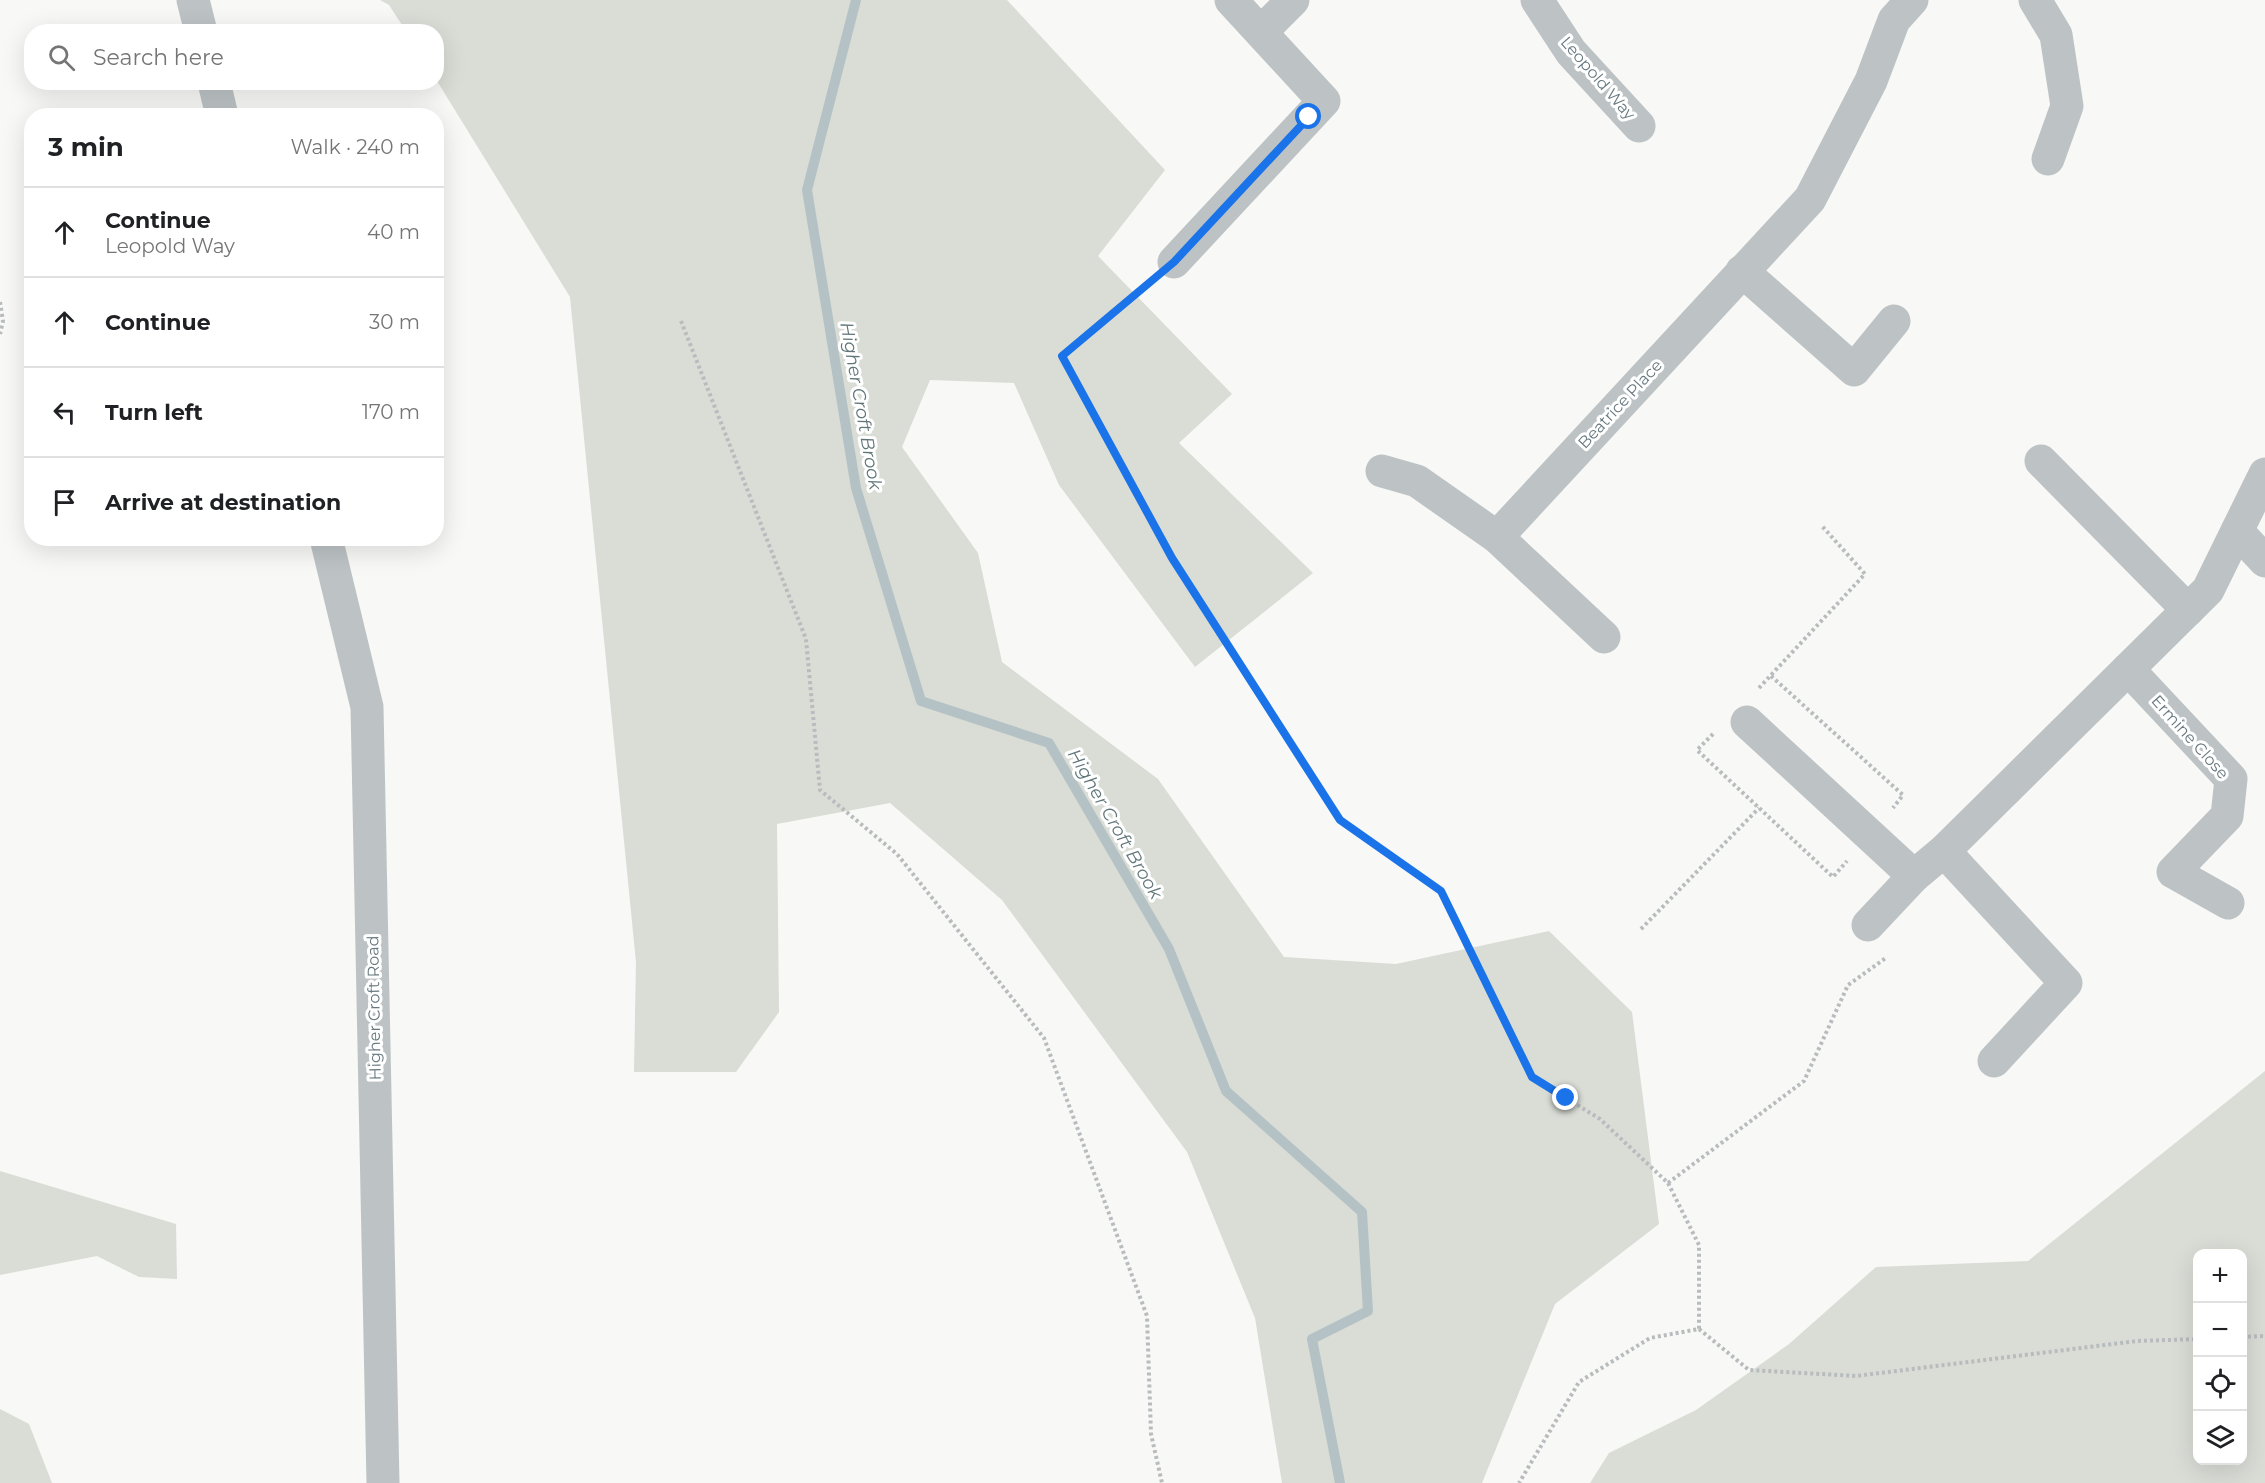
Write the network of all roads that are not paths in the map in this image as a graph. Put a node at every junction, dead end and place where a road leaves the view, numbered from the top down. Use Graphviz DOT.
graph roads {
  1 [pos="193,0"];
  2 [pos="1231,0"];
  3 [pos="1293,0"];
  4 [pos="1538,0"];
  5 [pos="1912,0"];
  6 [pos="2036,0"];
  7 [pos="199,24"];
  8 [pos="1262,31"];
  9 [pos="216,90"];
  10 [pos="220,108"];
  11 [pos="1639,126"];
  12 [pos="2048,159"];
  13 [pos="1174,262"];
  14 [pos="1742,271"];
  15 [pos="1894,321"];
  16 [pos="2041,461"];
  17 [pos="1382,471"];
  18 [pos="2265,474"];
  19 [pos="2237,531"];
  20 [pos="1497,537"];
  21 [pos="328,546"];
  22 [pos="2265,561"];
  23 [pos="2188,610"];
  24 [pos="1604,637"];
  25 [pos="2128,669"];
  26 [pos="1747,722"];
  27 [pos="1944,851"];
  28 [pos="1914,876"];
  29 [pos="2228,903"];
  30 [pos="1868,925"];
  31 [pos="1994,1061"];
  32 [pos="383,1483"];
  1 -- 7 [label="street"];
  2 -- 8 [label="street"];
  3 -- 8 [label="street"];
  4 -- 11 [label="street, Leopold Way"];
  5 -- 14 [label="street, Beatrice Place"];
  6 -- 12 [label="street"];
  8 -- 13 [label="street"];
  9 -- 10 [label="street"];
  14 -- 15 [label="street"];
  14 -- 20 [label="street, Beatrice Place"];
  16 -- 23 [label="street"];
  17 -- 20 [label="street"];
  18 -- 19 [label="street"];
  19 -- 22 [label="street"];
  19 -- 23 [label="street"];
  20 -- 24 [label="street"];
  21 -- 32 [label="street, Higher Croft Road"];
  23 -- 25 [label="street"];
  25 -- 27 [label="street"];
  25 -- 29 [label="street, Ermine Close"];
  26 -- 28 [label="street"];
  27 -- 28 [label="street"];
  27 -- 31 [label="street"];
  28 -- 30 [label="street"];
}
